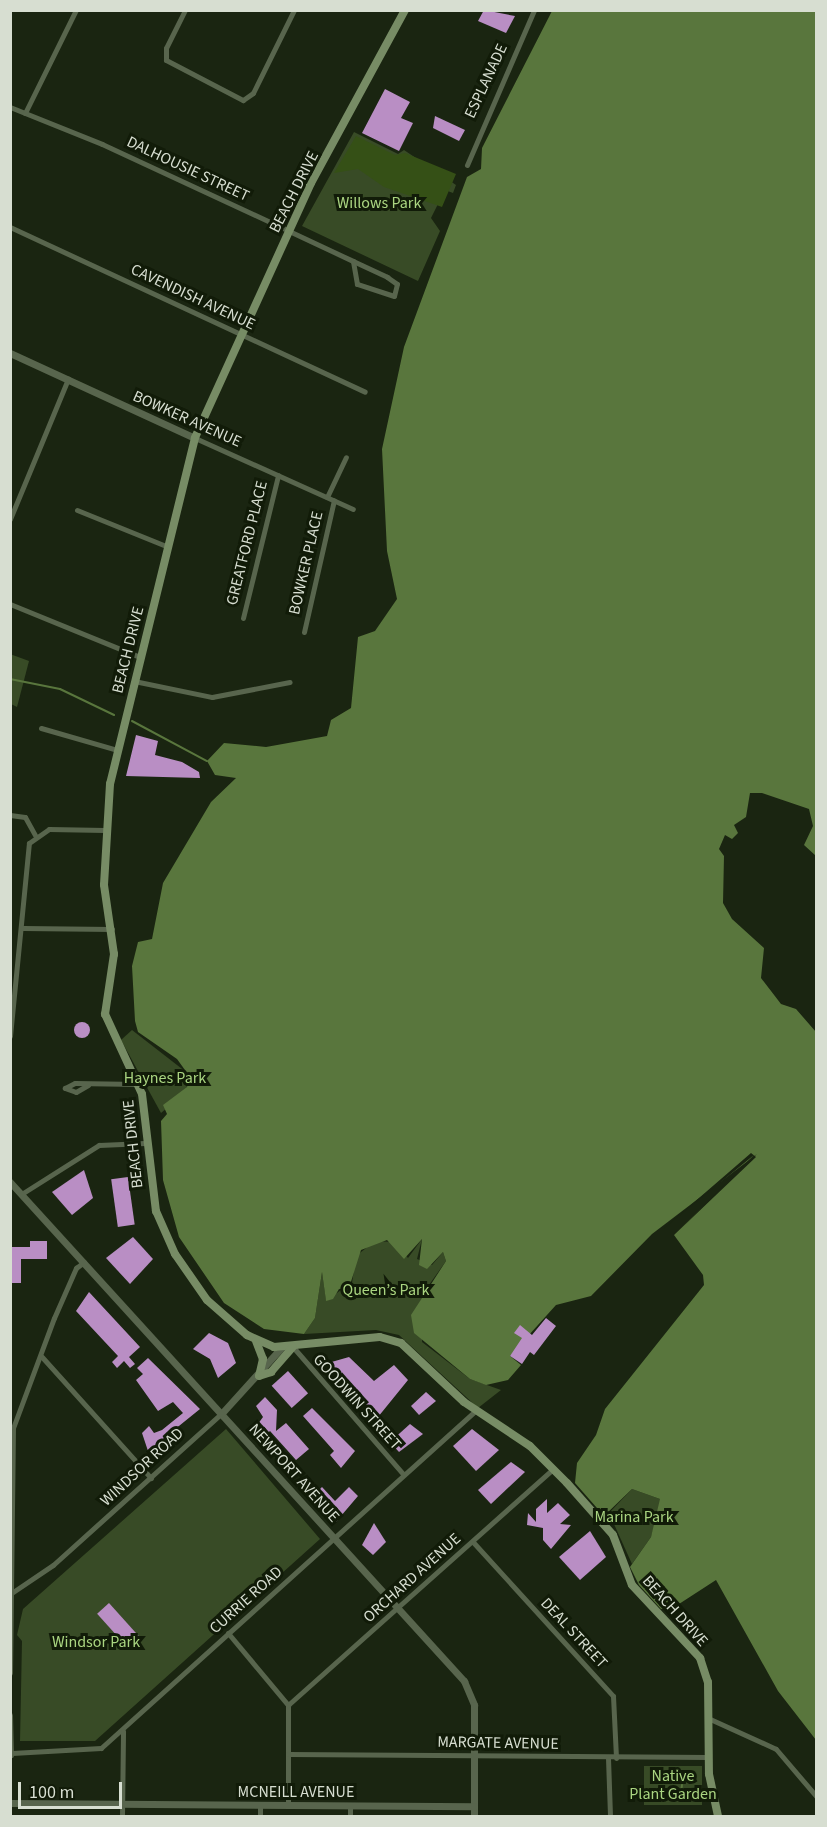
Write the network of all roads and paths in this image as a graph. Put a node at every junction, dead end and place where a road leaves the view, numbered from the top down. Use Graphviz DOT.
graph roads {
  1 [pos="76,10"];
  2 [pos="185,10"];
  3 [pos="294,10"];
  4 [pos="405,10"];
  5 [pos="534,10"];
  6 [pos="10,107"];
  7 [pos="25,112"];
  8 [pos="467,165"];
  9 [pos="10,227"];
  10 [pos="289,231"];
  11 [pos="353,261"];
  12 [pos="241,334"];
  13 [pos="10,353"];
  14 [pos="68,379"];
  15 [pos="364,392"];
  16 [pos="195,438"];
  17 [pos="346,457"];
  18 [pos="278,475"];
  19 [pos="327,497"];
  20 [pos="334,500"];
  21 [pos="353,509"];
  22 [pos="76,510"];
  23 [pos="10,519"];
  24 [pos="166,546"];
  25 [pos="10,604"];
  26 [pos="243,618"];
  27 [pos="304,632"];
  28 [pos="140,657"];
  29 [pos="134,681"];
  30 [pos="290,682"];
  31 [pos="41,728"];
  32 [pos="117,750"];
  33 [pos="10,815"];
  34 [pos="105,830"];
  35 [pos="35,835"];
  36 [pos="23,928"];
  37 [pos="112,929"];
  38 [pos="10,1036"];
  39 [pos="138,1084"];
  40 [pos="88,1085"];
  41 [pos="145,1143"];
  42 [pos="10,1182"];
  43 [pos="23,1193"];
  44 [pos="86,1261"];
  45 [pos="256,1341"];
  46 [pos="293,1347"];
  47 [pos="281,1348"];
  48 [pos="42,1357"];
  49 [pos="259,1376"];
  50 [pos="475,1411"];
  51 [pos="222,1413"];
  52 [pos="553,1469"];
  53 [pos="403,1474"];
  54 [pos="151,1478"];
  55 [pos="335,1539"];
  56 [pos="473,1542"];
  57 [pos="12,1594"];
  58 [pos="399,1609"];
  59 [pos="228,1634"];
  60 [pos="10,1673"];
  61 [pos="288,1705"];
  62 [pos="10,1715"];
  63 [pos="710,1719"];
  64 [pos="123,1731"];
  65 [pos="288,1754"];
  66 [pos="11,1755"];
  67 [pos="474,1756"];
  68 [pos="708,1757"];
  69 [pos="608,1758"];
  70 [pos="616,1758"];
  71 [pos="816,1796"];
  72 [pos="10,1803"];
  73 [pos="123,1804"];
  74 [pos="350,1805"];
  75 [pos="260,1806"];
  76 [pos="288,1806"];
  77 [pos="474,1806"];
  78 [pos="122,1816"];
  79 [pos="260,1816"];
  80 [pos="350,1816"];
  81 [pos="474,1816"];
  82 [pos="610,1816"];
  83 [pos="718,1816"];
  1 -- 7 [label="street"];
  2 -- 3 [label="street"];
  4 -- 10 [label="main road, BEACH DRIVE"];
  5 -- 8 [label="street, ESPLANADE"];
  6 -- 7 [label="street, DALHOUSIE STREET"];
  7 -- 10 [label="street, DALHOUSIE STREET"];
  9 -- 12 [label="street, CAVENDISH AVENUE"];
  10 -- 11 [label="street, DALHOUSIE STREET"];
  10 -- 12 [label="main road, BEACH DRIVE"];
  11 -- 11 [label="street, DALHOUSIE STREET"];
  12 -- 15 [label="street, CAVENDISH AVENUE"];
  12 -- 16 [label="main road, BEACH DRIVE"];
  13 -- 14 [label="street, BOWKER AVENUE"];
  14 -- 16 [label="street, BOWKER AVENUE"];
  14 -- 23 [label="street"];
  16 -- 18 [label="street, BOWKER AVENUE"];
  16 -- 24 [label="main road, BEACH DRIVE"];
  17 -- 19 [label="street"];
  18 -- 19 [label="street, BOWKER AVENUE"];
  18 -- 26 [label="street, GREATFORD PLACE"];
  19 -- 20 [label="street, BOWKER AVENUE"];
  20 -- 21 [label="street, BOWKER AVENUE"];
  20 -- 27 [label="street, BOWKER PLACE"];
  22 -- 24 [label="street"];
  24 -- 28 [label="main road, BEACH DRIVE"];
  25 -- 28 [label="street"];
  28 -- 29 [label="main road, BEACH DRIVE"];
  29 -- 30 [label="street"];
  29 -- 32 [label="main road, BEACH DRIVE"];
  31 -- 32 [label="street"];
  32 -- 34 [label="main road, BEACH DRIVE"];
  33 -- 35 [label="street"];
  34 -- 35 [label="street"];
  34 -- 37 [label="main road, BEACH DRIVE"];
  35 -- 36 [label="street"];
  36 -- 37 [label="street"];
  36 -- 38 [label="street"];
  37 -- 39 [label="main road, BEACH DRIVE"];
  39 -- 40 [label="street"];
  39 -- 41 [label="main road, BEACH DRIVE"];
  41 -- 43 [label="street"];
  41 -- 45 [label="main road, BEACH DRIVE"];
  42 -- 43 [label="street, NEWPORT AVENUE"];
  43 -- 44 [label="street, NEWPORT AVENUE"];
  44 -- 48 [label="street"];
  44 -- 51 [label="street, NEWPORT AVENUE"];
  45 -- 47 [label="main road, BEACH DRIVE"];
  45 -- 49 [label="main road"];
  46 -- 47 [label="main road, BEACH DRIVE"];
  46 -- 49 [label="main road"];
  46 -- 50 [label="main road, BEACH DRIVE"];
  46 -- 53 [label="street, GOODWIN STREET"];
  47 -- 49 [label="street, WINDSOR ROAD"];
  48 -- 54 [label="street"];
  48 -- 57 [label="street"];
  49 -- 51 [label="street, WINDSOR ROAD"];
  50 -- 52 [label="main road, BEACH DRIVE"];
  50 -- 53 [label="street, CURRIE ROAD"];
  51 -- 54 [label="street, WINDSOR ROAD"];
  51 -- 55 [label="street, NEWPORT AVENUE"];
  52 -- 56 [label="street, ORCHARD AVENUE"];
  52 -- 63 [label="main road, BEACH DRIVE"];
  53 -- 55 [label="street, CURRIE ROAD"];
  54 -- 57 [label="street, WINDSOR ROAD"];
  55 -- 58 [label="street, NEWPORT AVENUE"];
  55 -- 59 [label="street, CURRIE ROAD"];
  56 -- 58 [label="street, ORCHARD AVENUE"];
  56 -- 70 [label="street, DEAL STREET"];
  57 -- 60 [label="street"];
  58 -- 61 [label="street, ORCHARD AVENUE"];
  58 -- 67 [label="street, NEWPORT AVENUE"];
  59 -- 61 [label="street"];
  59 -- 64 [label="street, CURRIE ROAD"];
  61 -- 65 [label="street"];
  62 -- 66 [label="street"];
  63 -- 68 [label="main road, BEACH DRIVE"];
  63 -- 71 [label="street"];
  64 -- 66 [label="street, CURRIE ROAD"];
  64 -- 73 [label="street"];
  65 -- 67 [label="street, MARGATE AVENUE"];
  65 -- 76 [label="street"];
  67 -- 69 [label="street, MARGATE AVENUE"];
  67 -- 77 [label="street, NEWPORT AVENUE"];
  68 -- 70 [label="street, MARGATE AVENUE"];
  68 -- 83 [label="main road, BEACH DRIVE"];
  69 -- 70 [label="street, MARGATE AVENUE"];
  69 -- 82 [label="street"];
  72 -- 73 [label="street, MCNEILL AVENUE"];
  73 -- 75 [label="street, MCNEILL AVENUE"];
  73 -- 78 [label="street"];
  74 -- 76 [label="street, MCNEILL AVENUE"];
  74 -- 77 [label="street, MCNEILL AVENUE"];
  74 -- 80 [label="street"];
  75 -- 76 [label="street, MCNEILL AVENUE"];
  75 -- 79 [label="street"];
  77 -- 81 [label="street, NEWPORT AVENUE"];
}
